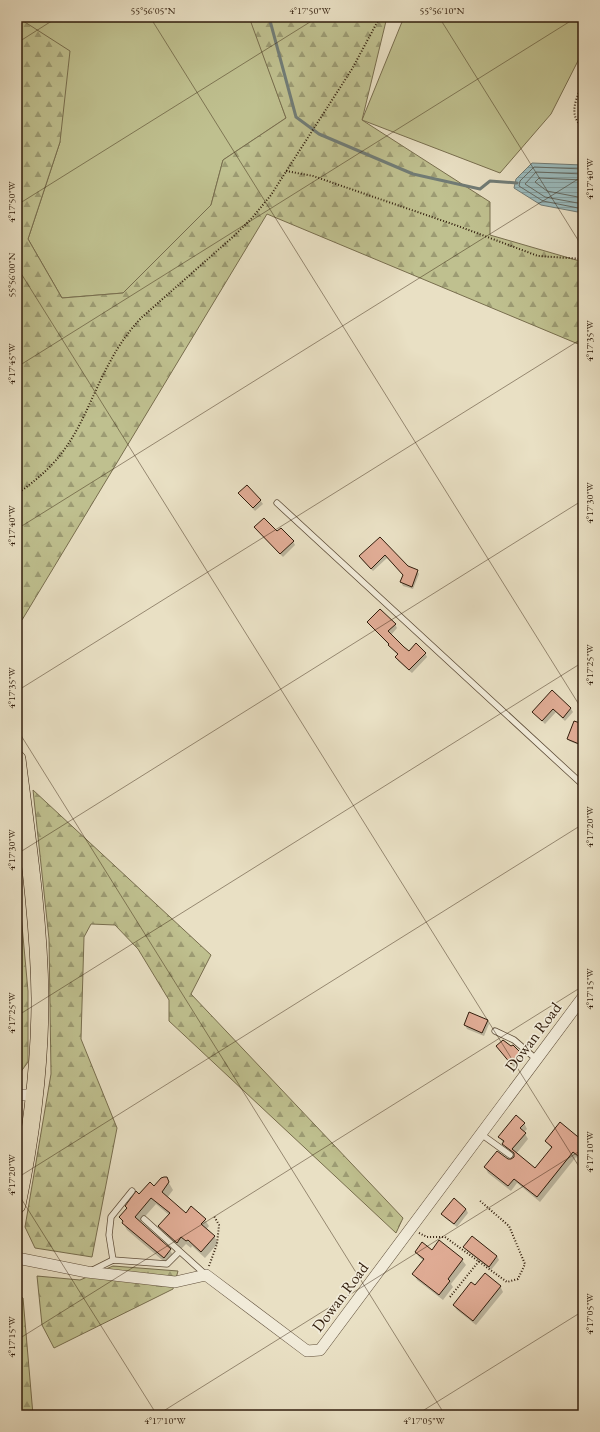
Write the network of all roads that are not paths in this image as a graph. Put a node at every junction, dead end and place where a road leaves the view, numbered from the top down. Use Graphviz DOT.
graph roads {
  1 [pos="277,503"];
  2 [pos="17,759"];
  3 [pos="583,784"];
  4 [pos="583,997"];
  5 [pos="495,1031"];
  6 [pos="536,1059"];
  7 [pos="17,1095"];
  8 [pos="35,1095"];
  9 [pos="481,1134"];
  10 [pos="510,1155"];
  11 [pos="132,1191"];
  12 [pos="17,1205"];
  13 [pos="144,1219"];
  14 [pos="179,1252"];
  15 [pos="17,1258"];
  16 [pos="113,1260"];
  17 [pos="87,1272"];
  18 [pos="206,1275"];
  1 -- 3 [label="lane"];
  2 -- 8 [label="main road"];
  4 -- 6 [label="street, Dowan Road"];
  5 -- 6 [label="lane"];
  6 -- 9 [label="street, Dowan Road"];
  7 -- 8 [label="street"];
  8 -- 12 [label="main road"];
  9 -- 10 [label="lane"];
  9 -- 18 [label="street, Dowan Road"];
  11 -- 16 [label="lane"];
  13 -- 14 [label="lane"];
  14 -- 16 [label="lane"];
  14 -- 18 [label="lane"];
  15 -- 17 [label="street"];
  16 -- 17 [label="lane"];
  17 -- 18 [label="street"];
}
